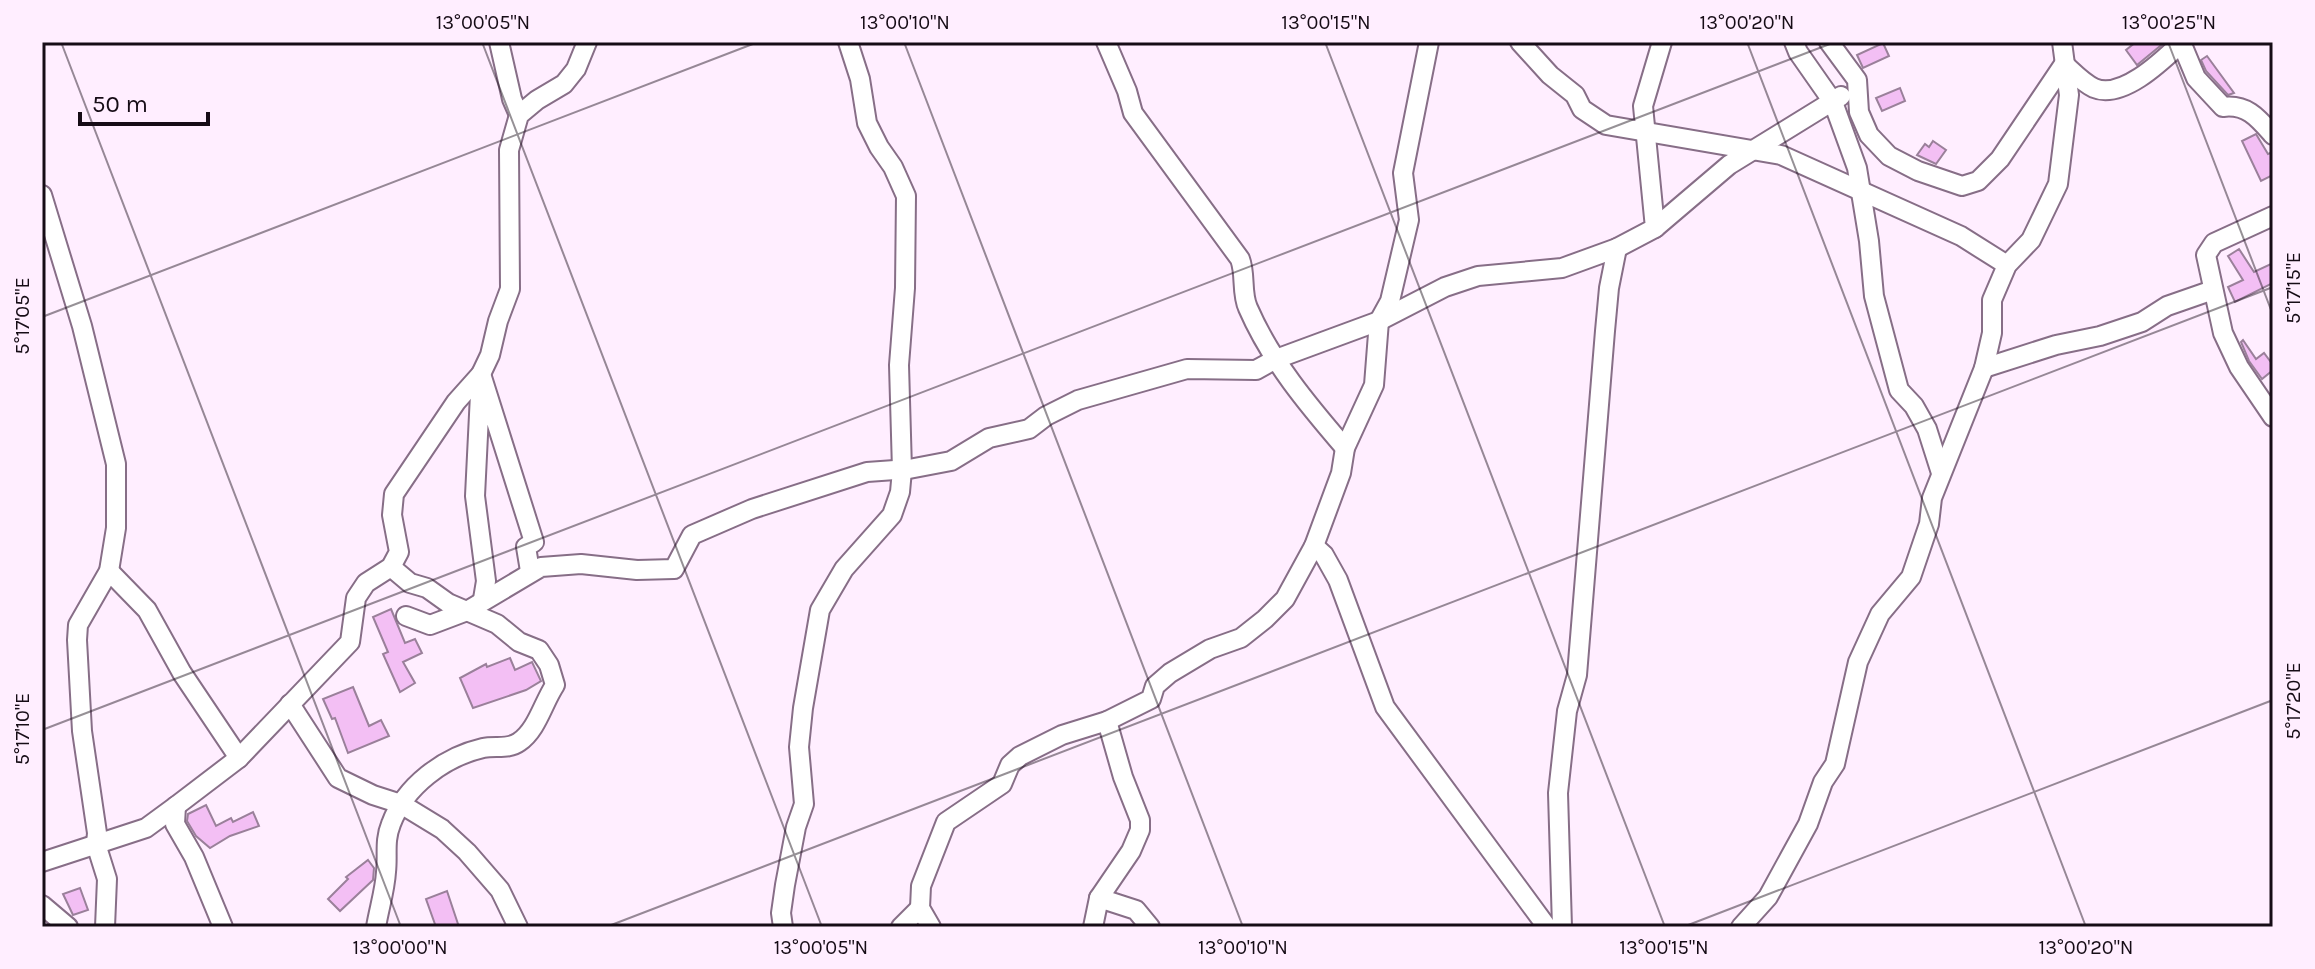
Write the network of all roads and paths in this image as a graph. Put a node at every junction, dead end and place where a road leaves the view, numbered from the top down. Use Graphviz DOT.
graph roads {
  1 [pos="499,42"];
  2 [pos="587,42"];
  3 [pos="848,42"];
  4 [pos="1106,42"];
  5 [pos="1429,42"];
  6 [pos="1520,42"];
  7 [pos="1662,42"];
  8 [pos="1794,42"];
  9 [pos="1829,42"];
  10 [pos="2062,42"];
  11 [pos="2181,42"];
  12 [pos="2064,64"];
  13 [pos="1857,80"];
  14 [pos="1833,102"];
  15 [pos="519,115"];
  16 [pos="1645,133"];
  17 [pos="2273,135"];
  18 [pos="1754,149"];
  19 [pos="1861,192"];
  20 [pos="42,195"];
  21 [pos="2271,216"];
  22 [pos="1655,228"];
  23 [pos="1617,248"];
  24 [pos="2007,265"];
  25 [pos="2213,290"];
  26 [pos="1379,321"];
  27 [pos="1276,359"];
  28 [pos="1984,368"];
  29 [pos="481,374"];
  30 [pos="2273,417"];
  31 [pos="1345,448"];
  32 [pos="902,470"];
  33 [pos="1941,473"];
  34 [pos="1314,546"];
  35 [pos="391,567"];
  36 [pos="109,571"];
  37 [pos="530,571"];
  38 [pos="483,599"];
  39 [pos="467,611"];
  40 [pos="406,616"];
  41 [pos="290,704"];
  42 [pos="1107,721"];
  43 [pos="239,758"];
  44 [pos="401,804"];
  45 [pos="176,806"];
  46 [pos="96,844"];
  47 [pos="42,862"];
  48 [pos="1099,898"];
  49 [pos="42,905"];
  50 [pos="920,908"];
  51 [pos="68,927"];
  52 [pos="105,927"];
  53 [pos="223,927"];
  54 [pos="376,927"];
  55 [pos="518,927"];
  56 [pos="783,927"];
  57 [pos="901,927"];
  58 [pos="931,927"];
  59 [pos="1093,927"];
  60 [pos="1150,927"];
  61 [pos="1547,927"];
  62 [pos="1562,927"];
  63 [pos="1741,927"];
  1 -- 15 [label="street"];
  2 -- 15 [label="street"];
  3 -- 32 [label="street"];
  4 -- 27 [label="street"];
  5 -- 26 [label="street"];
  6 -- 16 [label="street"];
  7 -- 16 [label="street"];
  8 -- 14 [label="street"];
  9 -- 13 [label="street"];
  10 -- 12 [label="street"];
  11 -- 12 [label="street"];
  11 -- 17 [label="street"];
  12 -- 13 [label="street"];
  12 -- 24 [label="street"];
  13 -- 14 [label="street"];
  14 -- 18 [label="street"];
  14 -- 19 [label="street"];
  15 -- 29 [label="street"];
  16 -- 18 [label="street"];
  16 -- 22 [label="street"];
  18 -- 19 [label="street"];
  18 -- 22 [label="street"];
  19 -- 24 [label="street"];
  19 -- 33 [label="street"];
  20 -- 36 [label="street"];
  21 -- 25 [label="street"];
  22 -- 23 [label="street"];
  23 -- 26 [label="street"];
  23 -- 62 [label="street"];
  24 -- 28 [label="street"];
  25 -- 28 [label="street"];
  25 -- 30 [label="street"];
  26 -- 27 [label="street"];
  26 -- 31 [label="street"];
  27 -- 31 [label="street"];
  27 -- 32 [label="street"];
  28 -- 33 [label="street"];
  29 -- 35 [label="street"];
  29 -- 37 [label="street"];
  29 -- 38 [label="street"];
  31 -- 34 [label="street"];
  32 -- 37 [label="street"];
  32 -- 56 [label="street"];
  33 -- 63 [label="street"];
  34 -- 42 [label="street"];
  34 -- 61 [label="street"];
  35 -- 39 [label="street"];
  35 -- 41 [label="street"];
  36 -- 43 [label="street"];
  36 -- 46 [label="street"];
  37 -- 38 [label="street"];
  38 -- 39 [label="street"];
  39 -- 40 [label="street"];
  39 -- 44 [label="street"];
  41 -- 43 [label="street"];
  41 -- 44 [label="street"];
  42 -- 48 [label="street"];
  42 -- 50 [label="street"];
  43 -- 45 [label="street"];
  44 -- 54 [label="street"];
  44 -- 55 [label="street"];
  45 -- 46 [label="street"];
  45 -- 53 [label="street"];
  46 -- 47 [label="street"];
  46 -- 52 [label="street"];
  48 -- 59 [label="street"];
  48 -- 60 [label="street"];
  49 -- 51 [label="street"];
  50 -- 57 [label="street"];
  50 -- 58 [label="street"];
}
